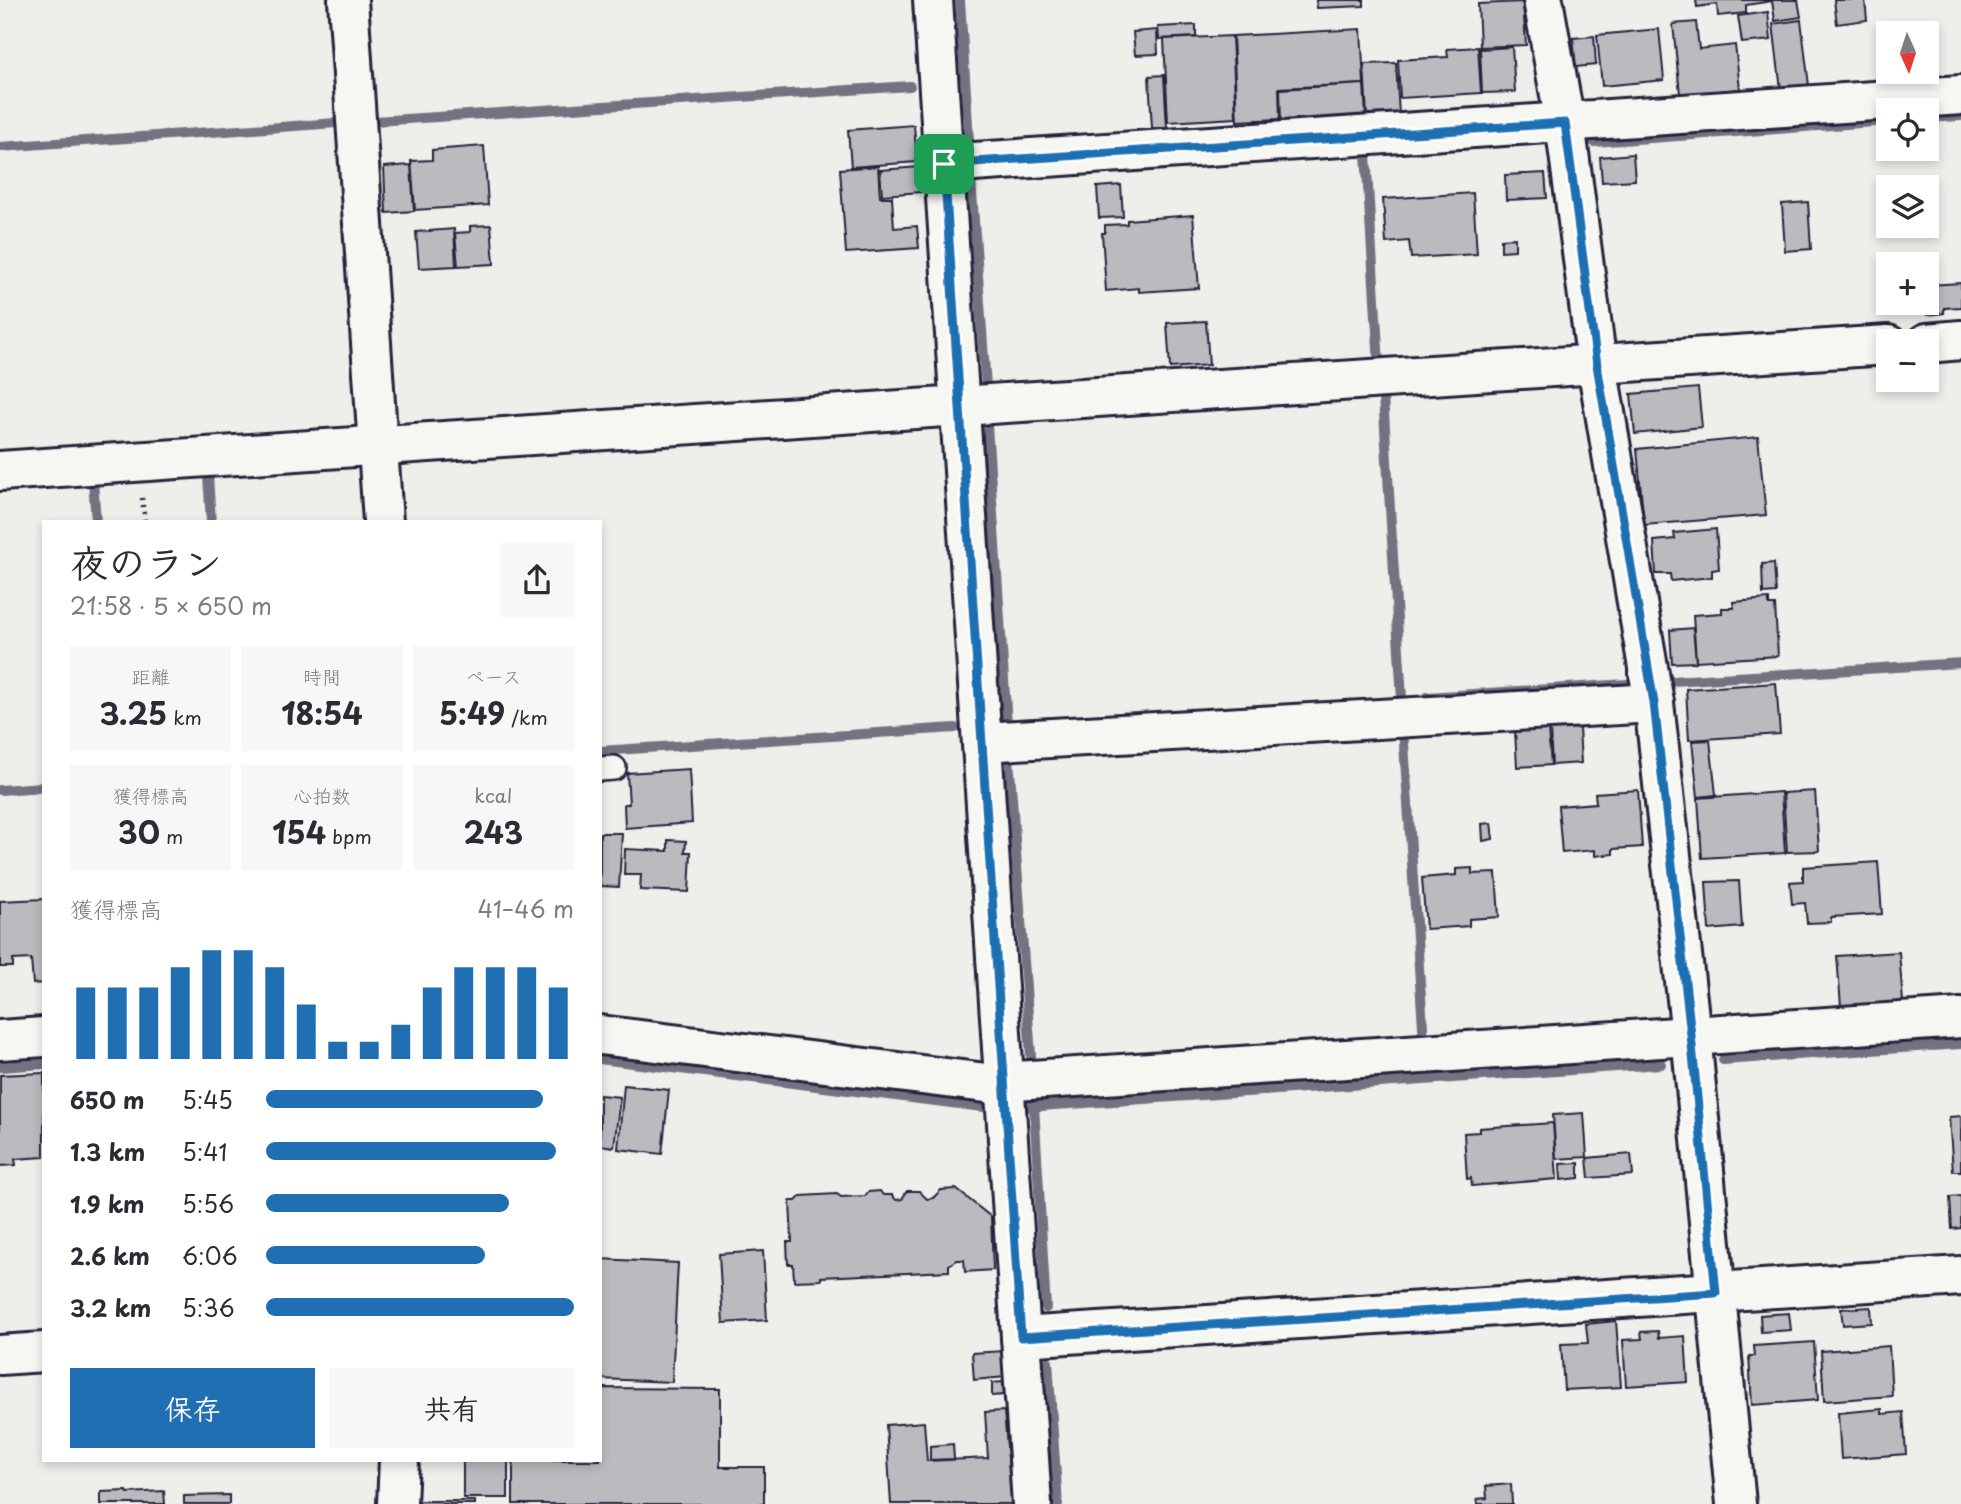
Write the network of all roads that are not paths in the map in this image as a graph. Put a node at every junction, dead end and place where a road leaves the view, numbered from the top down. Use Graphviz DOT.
graph roads {
  1 [pos="348,0"];
  2 [pos="933,0"];
  3 [pos="1543,0"];
  4 [pos="1961,95"];
  5 [pos="1565,123"];
  6 [pos="944,164"];
  7 [pos="1961,340"];
  8 [pos="1939,342"];
  9 [pos="1876,346"];
  10 [pos="1597,365"];
  11 [pos="960,405"];
  12 [pos="377,446"];
  13 [pos="0,471"];
  14 [pos="383,520"];
  15 [pos="1654,703"];
  16 [pos="982,742"];
  17 [pos="1961,1018"];
  18 [pos="602,1035"];
  19 [pos="1691,1035"];
  20 [pos="42,1037"];
  21 [pos="0,1040"];
  22 [pos="1004,1081"];
  23 [pos="1961,1276"];
  24 [pos="1716,1293"];
  25 [pos="1021,1337"];
  26 [pos="42,1352"];
  27 [pos="0,1355"];
  28 [pos="399,1462"];
  29 [pos="397,1504"];
  30 [pos="1032,1504"];
  31 [pos="1736,1504"];
  1 -- 12 [label="street"];
  2 -- 6 [label="street"];
  3 -- 5 [label="street"];
  4 -- 5 [label="street"];
  5 -- 6 [label="street"];
  5 -- 10 [label="street"];
  6 -- 11 [label="street"];
  7 -- 8 [label="street"];
  9 -- 10 [label="street"];
  10 -- 11 [label="street"];
  10 -- 15 [label="street"];
  11 -- 12 [label="street"];
  11 -- 16 [label="street"];
  12 -- 13 [label="street"];
  12 -- 14 [label="street"];
  15 -- 16 [label="street"];
  15 -- 19 [label="street"];
  16 -- 22 [label="street"];
  17 -- 19 [label="street"];
  18 -- 22 [label="street"];
  19 -- 22 [label="street"];
  19 -- 24 [label="street"];
  20 -- 21 [label="street"];
  22 -- 25 [label="street"];
  23 -- 24 [label="street"];
  24 -- 25 [label="street"];
  24 -- 31 [label="street"];
  25 -- 30 [label="street"];
  26 -- 27 [label="street"];
  28 -- 29 [label="street"];
}
